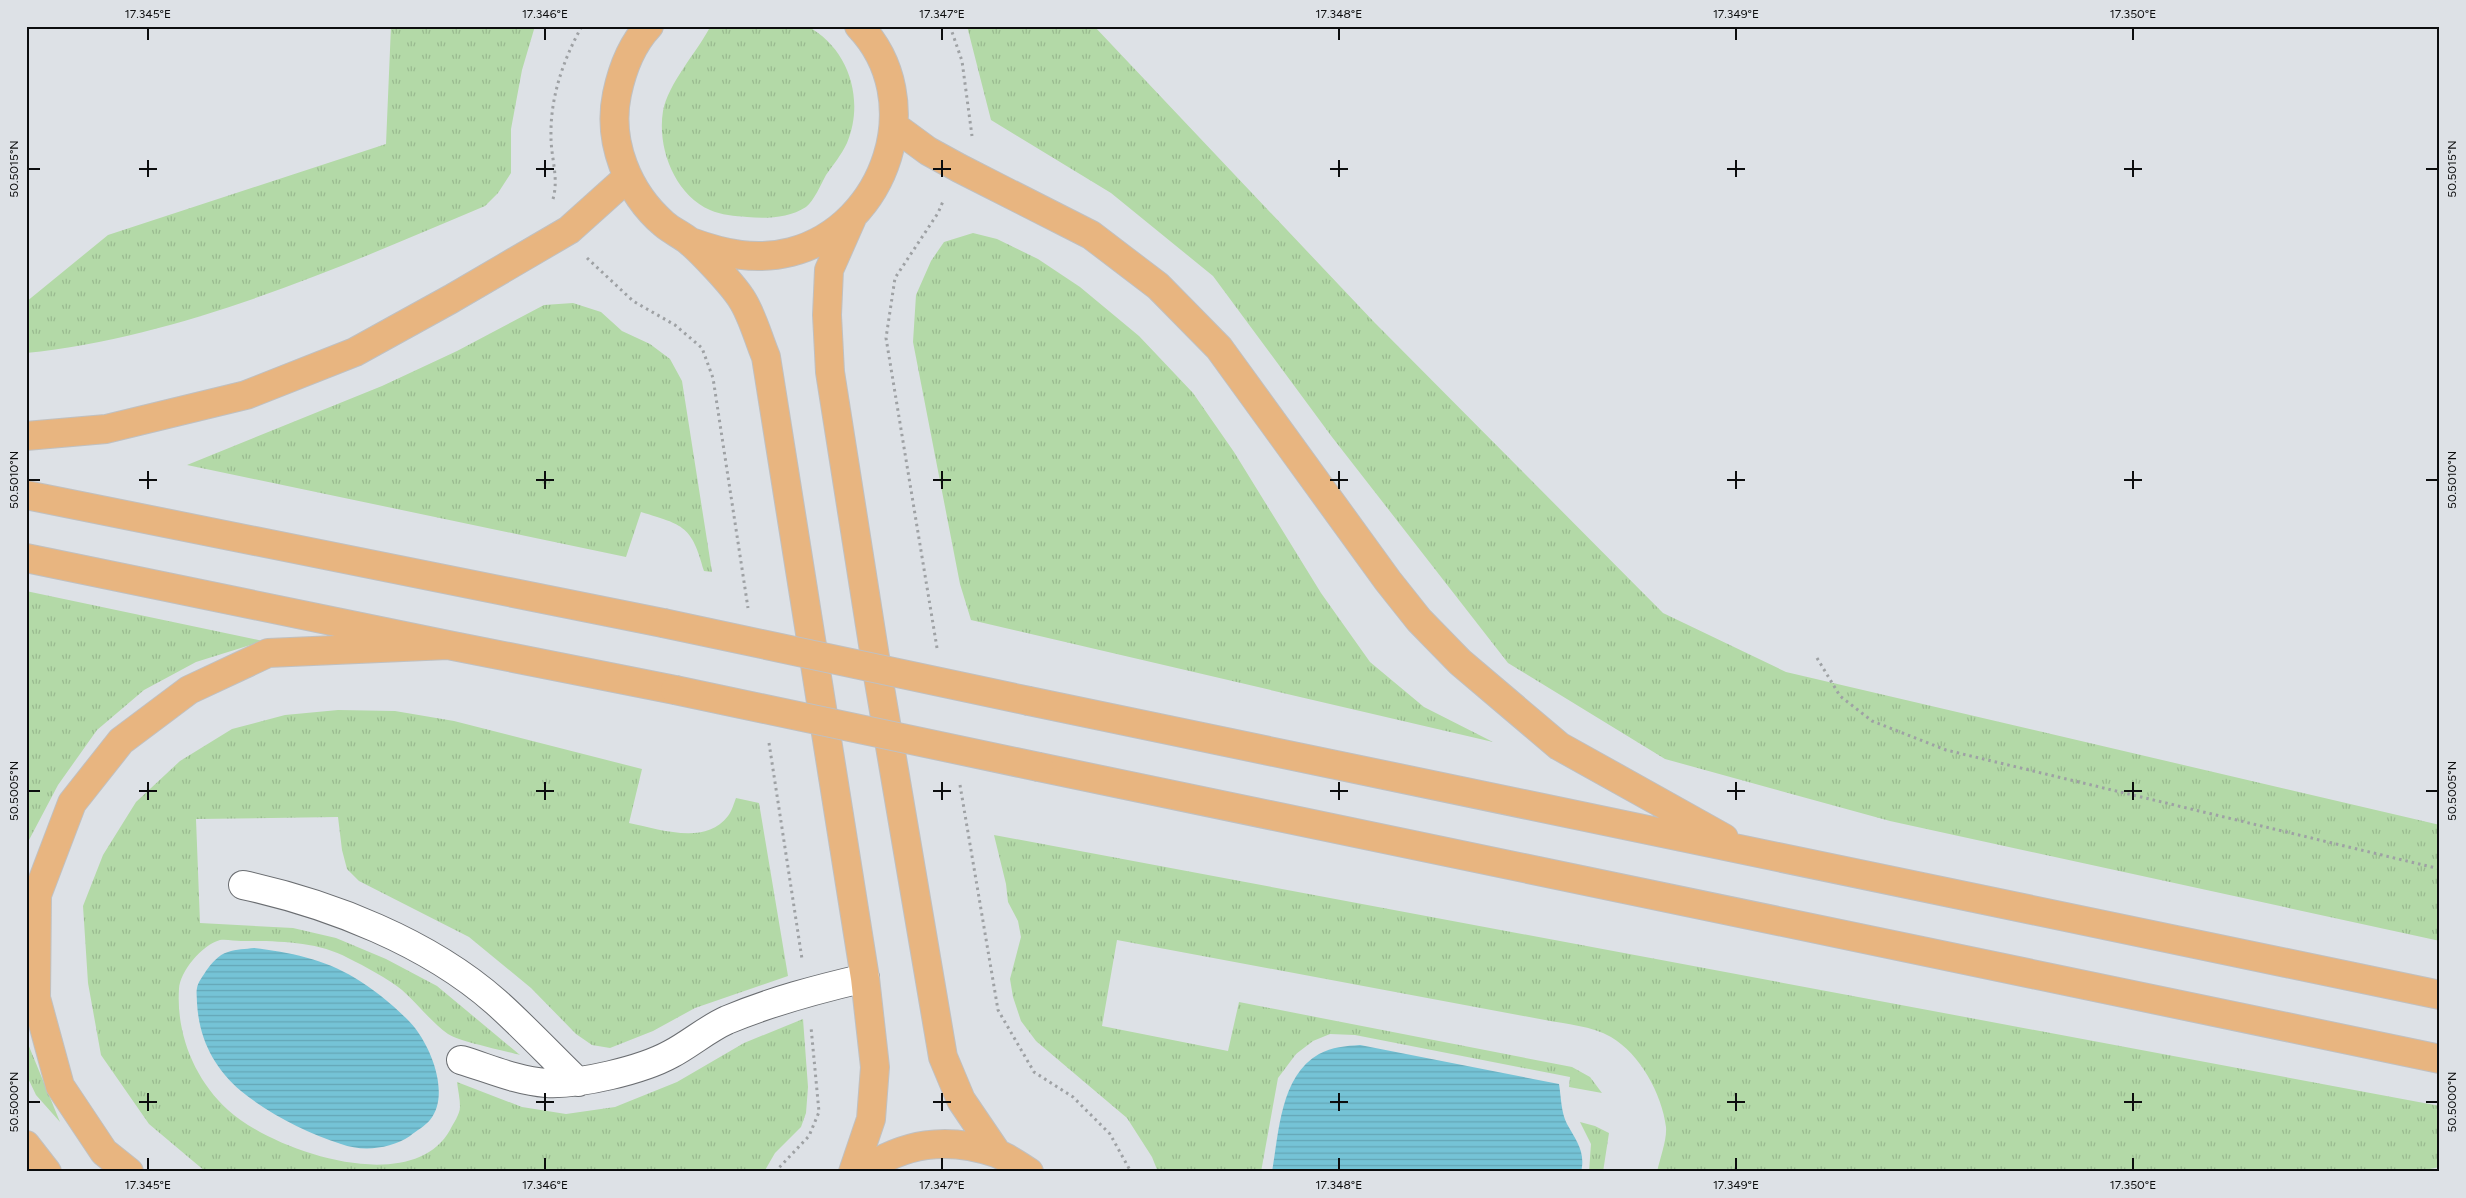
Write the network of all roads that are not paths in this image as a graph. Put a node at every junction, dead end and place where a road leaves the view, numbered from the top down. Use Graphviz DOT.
graph roads {
  1 [pos="649,26"];
  2 [pos="859,26"];
  3 [pos="894,126"];
  4 [pos="628,177"];
  5 [pos="852,218"];
  6 [pos="690,241"];
  7 [pos="26,436"];
  8 [pos="26,494"];
  9 [pos="26,558"];
  10 [pos="448,645"];
  11 [pos="1748,851"];
  12 [pos="243,885"];
  13 [pos="865,978"];
  14 [pos="2440,995"];
  15 [pos="2440,1058"];
  16 [pos="461,1060"];
  17 [pos="578,1082"];
  18 [pos="26,1145"];
  19 [pos="997,1153"];
  20 [pos="47,1172"];
  21 [pos="129,1172"];
  22 [pos="853,1172"];
  23 [pos="861,1172"];
  24 [pos="1029,1172"];
  1 -- 4 [label="main road"];
  2 -- 3 [label="main road"];
  3 -- 5 [label="main road"];
  3 -- 11 [label="main road"];
  4 -- 6 [label="main road"];
  4 -- 7 [label="main road"];
  5 -- 6 [label="main road"];
  5 -- 19 [label="main road"];
  6 -- 13 [label="main road"];
  8 -- 11 [label="main road, bridge"];
  9 -- 10 [label="main road"];
  10 -- 15 [label="main road, bridge"];
  10 -- 21 [label="main road"];
  11 -- 14 [label="main road"];
  12 -- 17 [label="lane"];
  13 -- 17 [label="lane"];
  13 -- 22 [label="main road"];
  16 -- 17 [label="lane"];
  18 -- 20 [label="main road"];
  19 -- 23 [label="main road"];
  19 -- 24 [label="main road"];
}
